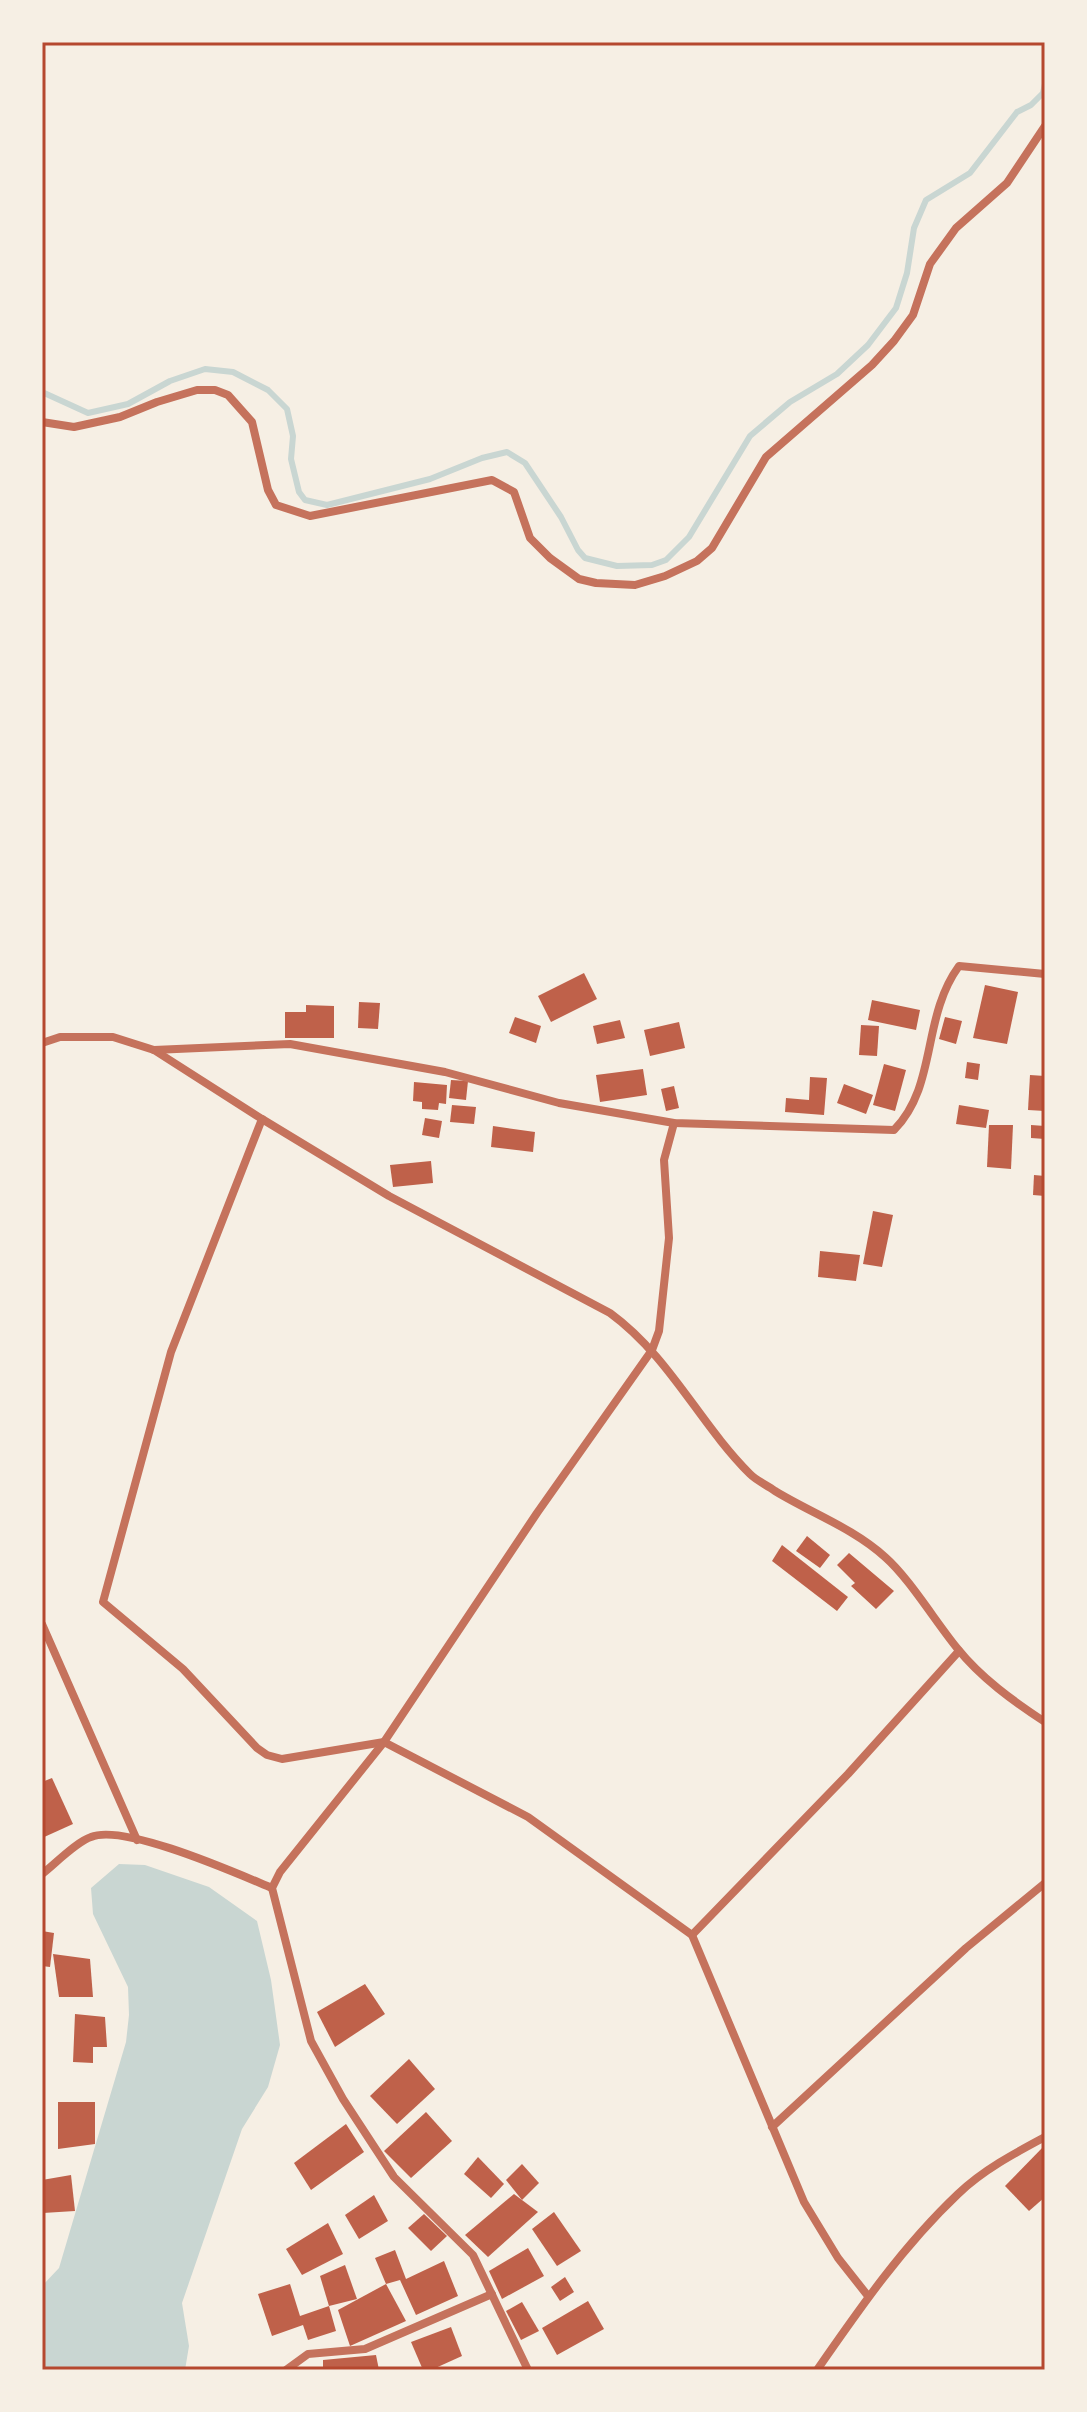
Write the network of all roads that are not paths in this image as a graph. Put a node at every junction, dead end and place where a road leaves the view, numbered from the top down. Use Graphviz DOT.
graph roads {
  1 [pos="1045,126"];
  2 [pos="42,422"];
  3 [pos="1045,974"];
  4 [pos="42,1043"];
  5 [pos="154,1050"];
  6 [pos="262,1119"];
  7 [pos="674,1123"];
  8 [pos="652,1350"];
  9 [pos="42,1624"];
  10 [pos="959,1651"];
  11 [pos="1045,1722"];
  12 [pos="384,1742"];
  13 [pos="137,1840"];
  14 [pos="42,1874"];
  15 [pos="1045,1883"];
  16 [pos="272,1888"];
  17 [pos="692,1935"];
  18 [pos="772,2127"];
  19 [pos="1045,2137"];
  20 [pos="492,2294"];
  21 [pos="868,2296"];
  22 [pos="286,2370"];
  23 [pos="528,2370"];
  24 [pos="817,2370"];
  1 -- 2 [label="street"];
  3 -- 7 [label="street"];
  4 -- 5 [label="street"];
  5 -- 6 [label="street"];
  5 -- 7 [label="street"];
  6 -- 8 [label="street"];
  6 -- 12 [label="street"];
  7 -- 8 [label="street"];
  8 -- 10 [label="street"];
  8 -- 12 [label="street"];
  9 -- 13 [label="street"];
  10 -- 11 [label="street"];
  10 -- 17 [label="street"];
  12 -- 16 [label="street"];
  12 -- 17 [label="street"];
  13 -- 14 [label="street"];
  13 -- 16 [label="street"];
  15 -- 18 [label="street"];
  16 -- 20 [label="street"];
  17 -- 18 [label="street"];
  18 -- 21 [label="street"];
  19 -- 21 [label="street"];
  20 -- 22 [label="street"];
  20 -- 23 [label="street"];
  21 -- 24 [label="street"];
}
